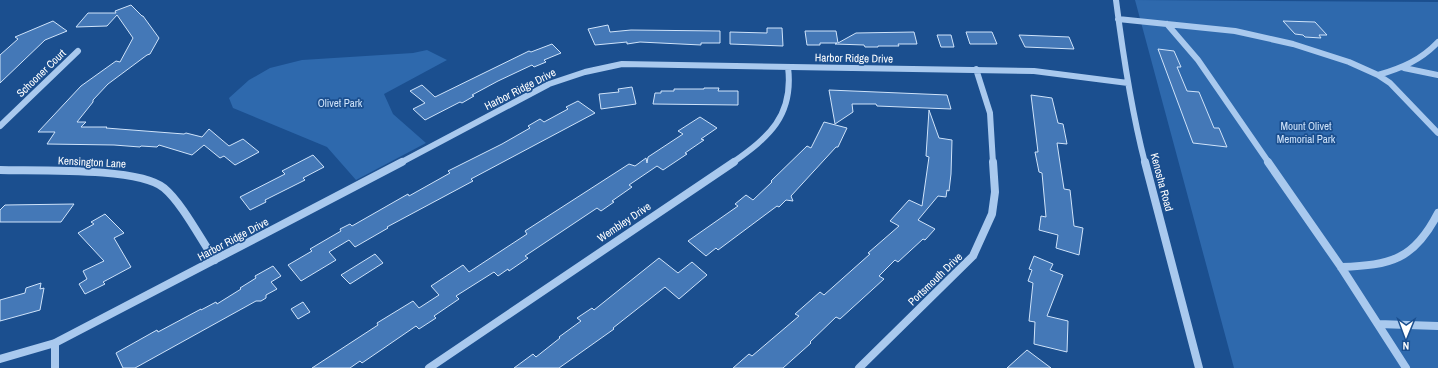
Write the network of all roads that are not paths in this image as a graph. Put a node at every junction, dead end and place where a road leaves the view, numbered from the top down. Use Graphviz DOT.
graph roads {
  1 [pos="1116,0"];
  2 [pos="1118,19"];
  3 [pos="1166,24"];
  4 [pos="1438,42"];
  5 [pos="78,51"];
  6 [pos="788,66"];
  7 [pos="1404,68"];
  8 [pos="976,69"];
  9 [pos="1378,74"];
  10 [pos="1438,75"];
  11 [pos="1128,83"];
  12 [pos="0,126"];
  13 [pos="1438,133"];
  14 [pos="0,170"];
  15 [pos="1438,213"];
  16 [pos="215,260"];
  17 [pos="1340,267"];
  18 [pos="1378,324"];
  19 [pos="1438,326"];
  20 [pos="55,343"];
  21 [pos="0,359"];
  22 [pos="55,368"];
  23 [pos="429,368"];
  24 [pos="859,368"];
  25 [pos="1199,368"];
  26 [pos="1406,368"];
  1 -- 2 [label="street, Kenosha Road"];
  2 -- 3 [label="street"];
  2 -- 11 [label="street, Kenosha Road"];
  3 -- 9 [label="street"];
  3 -- 17 [label="street"];
  4 -- 7 [label="street"];
  5 -- 12 [label="street, Schooner Court"];
  6 -- 8 [label="street, Harbor Ridge Drive"];
  6 -- 16 [label="street, Harbor Ridge Drive"];
  6 -- 23 [label="street, Wembley Drive"];
  7 -- 9 [label="street"];
  7 -- 10 [label="street"];
  8 -- 11 [label="street, Harbor Ridge Drive"];
  8 -- 24 [label="street, Portsmouth Drive"];
  9 -- 13 [label="street"];
  11 -- 25 [label="street, Kenosha Road"];
  14 -- 16 [label="street, Kensington Lane"];
  15 -- 17 [label="street"];
  16 -- 20 [label="street, Harbor Ridge Drive"];
  17 -- 18 [label="street"];
  18 -- 19 [label="street"];
  18 -- 26 [label="street"];
  20 -- 21 [label="street, Harbor Ridge Drive"];
  20 -- 22 [label="street"];
}
